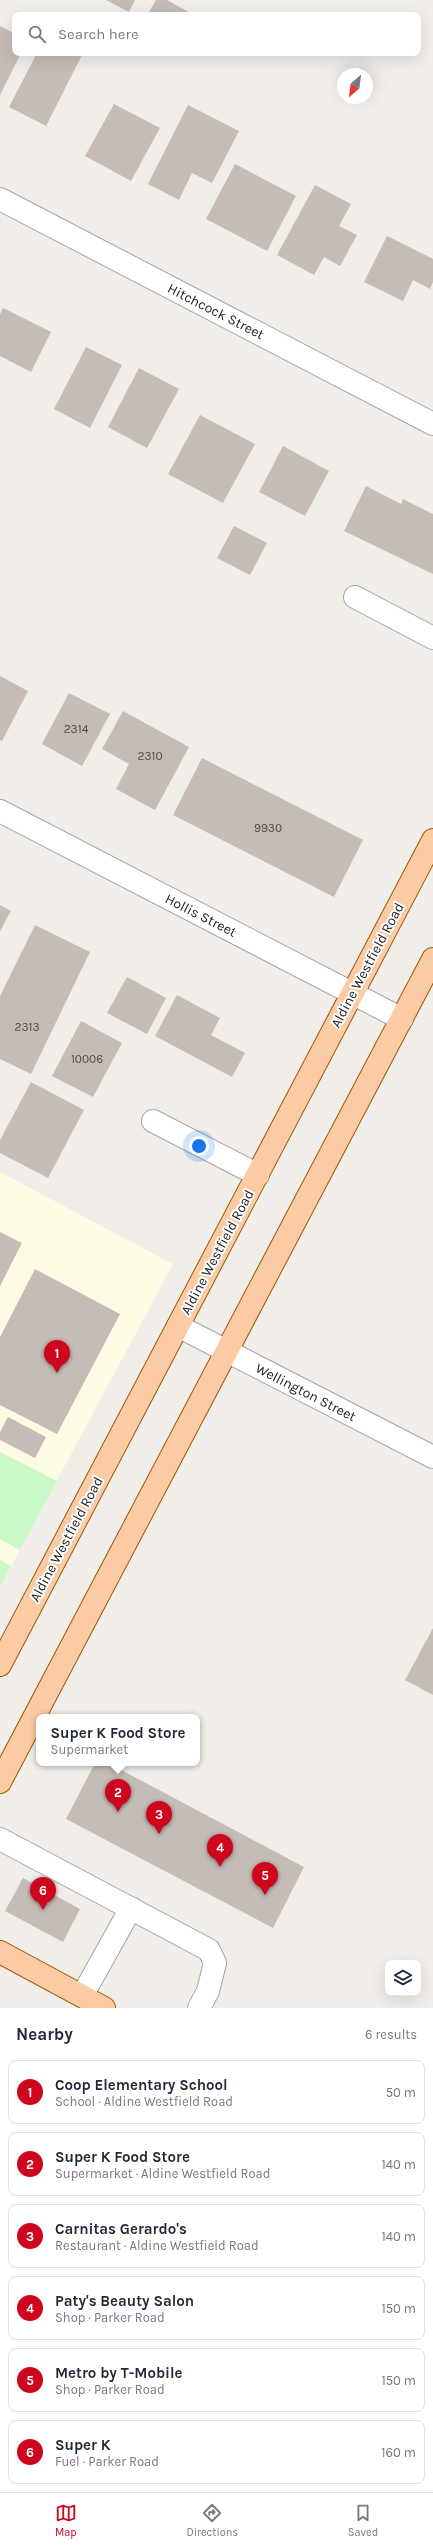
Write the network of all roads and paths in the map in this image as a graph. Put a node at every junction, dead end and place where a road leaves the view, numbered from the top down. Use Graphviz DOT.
graph roads {
  1 [pos="0,199"];
  2 [pos="433,424"];
  3 [pos="355,597"];
  4 [pos="433,638"];
  5 [pos="0,811"];
  6 [pos="433,840"];
  7 [pos="433,959"];
  8 [pos="352,994"];
  9 [pos="402,1019"];
  10 [pos="153,1121"];
  11 [pos="258,1175"];
  12 [pos="178,1326"];
  13 [pos="227,1351"];
  14 [pos="433,1457"];
  15 [pos="0,1665"];
  16 [pos="0,1782"];
  17 [pos="0,1839"];
  18 [pos="131,1908"];
  19 [pos="0,1952"];
  20 [pos="82,1996"];
  21 [pos="104,2008"];
  22 [pos="199,2008"];
  1 -- 2 [label="street, Hitchcock Street"];
  3 -- 4 [label="street"];
  5 -- 8 [label="street, Hollis Street"];
  6 -- 8 [label="main road, Aldine Westfield Road"];
  7 -- 9 [label="main road"];
  8 -- 9 [label="street, Hollis Street"];
  8 -- 11 [label="main road, Aldine Westfield Road"];
  9 -- 13 [label="main road"];
  10 -- 11 [label="street"];
  11 -- 12 [label="main road, Aldine Westfield Road"];
  12 -- 13 [label="street, Wellington Street"];
  12 -- 15 [label="main road, Aldine Westfield Road"];
  13 -- 14 [label="street, Wellington Street"];
  13 -- 16 [label="main road"];
  17 -- 18 [label="street"];
  18 -- 20 [label="street"];
  18 -- 22 [label="street"];
  19 -- 20 [label="main road"];
  20 -- 21 [label="main road"];
}
